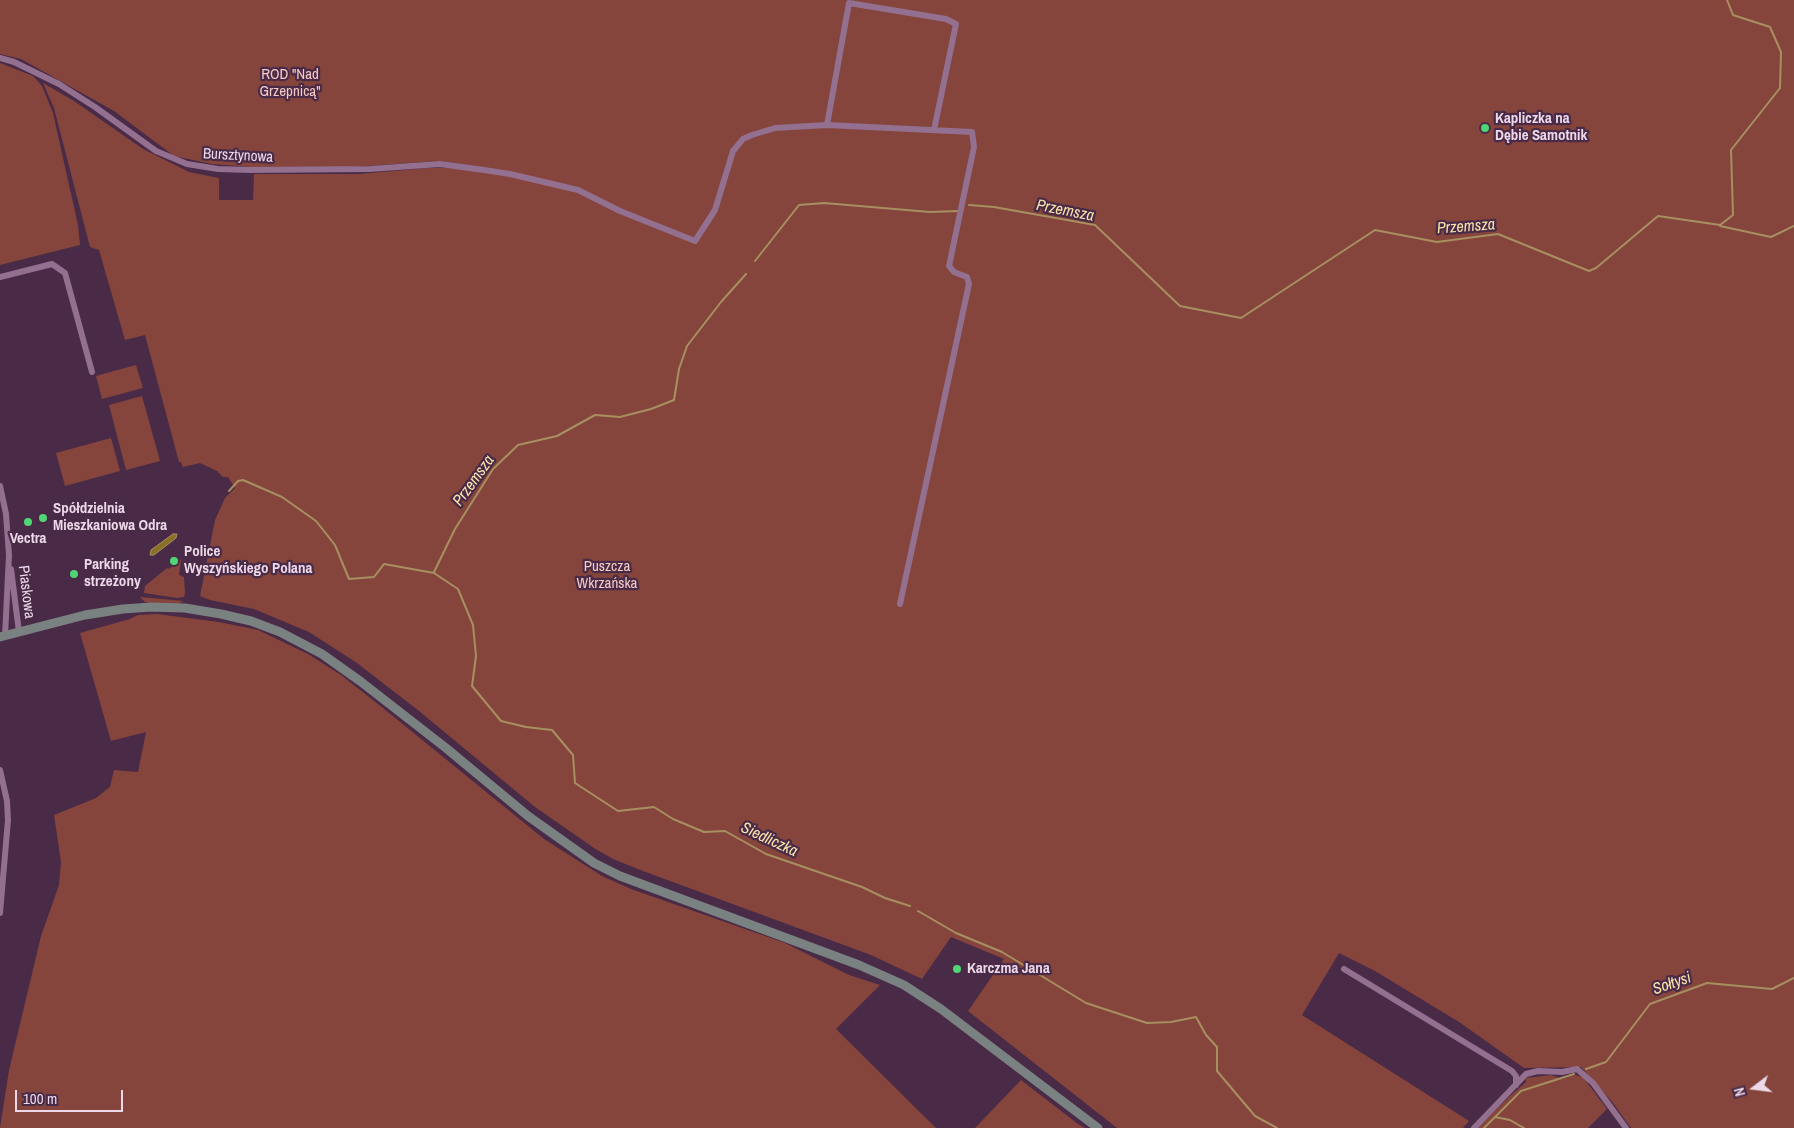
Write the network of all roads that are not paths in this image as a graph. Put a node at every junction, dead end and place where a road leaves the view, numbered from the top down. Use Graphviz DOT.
graph roads {
  1 [pos="0,58"];
  2 [pos="827,126"];
  3 [pos="934,130"];
  4 [pos="0,277"];
  5 [pos="92,372"];
  6 [pos="0,486"];
  7 [pos="9,555"];
  8 [pos="900,604"];
  9 [pos="19,632"];
  10 [pos="2,637"];
  11 [pos="0,770"];
  12 [pos="3,849"];
  13 [pos="0,912"];
  14 [pos="1344,969"];
  15 [pos="1516,1085"];
  16 [pos="1098,1128"];
  17 [pos="1474,1128"];
  18 [pos="1626,1128"];
  1 -- 2 [label="street, Bursztynowa"];
  2 -- 3 [label="street"];
  2 -- 3 [label="street"];
  3 -- 8 [label="street"];
  4 -- 5 [label="street"];
  6 -- 7 [label="street, Piaskowa"];
  7 -- 9 [label="street, Piaskowa"];
  7 -- 10 [label="street, Piaskowa"];
  9 -- 10 [label="street"];
  9 -- 16 [label="street"];
  11 -- 12 [label="street"];
  12 -- 13 [label="street"];
  14 -- 15 [label="street"];
  15 -- 17 [label="street"];
  15 -- 18 [label="street"];
}
